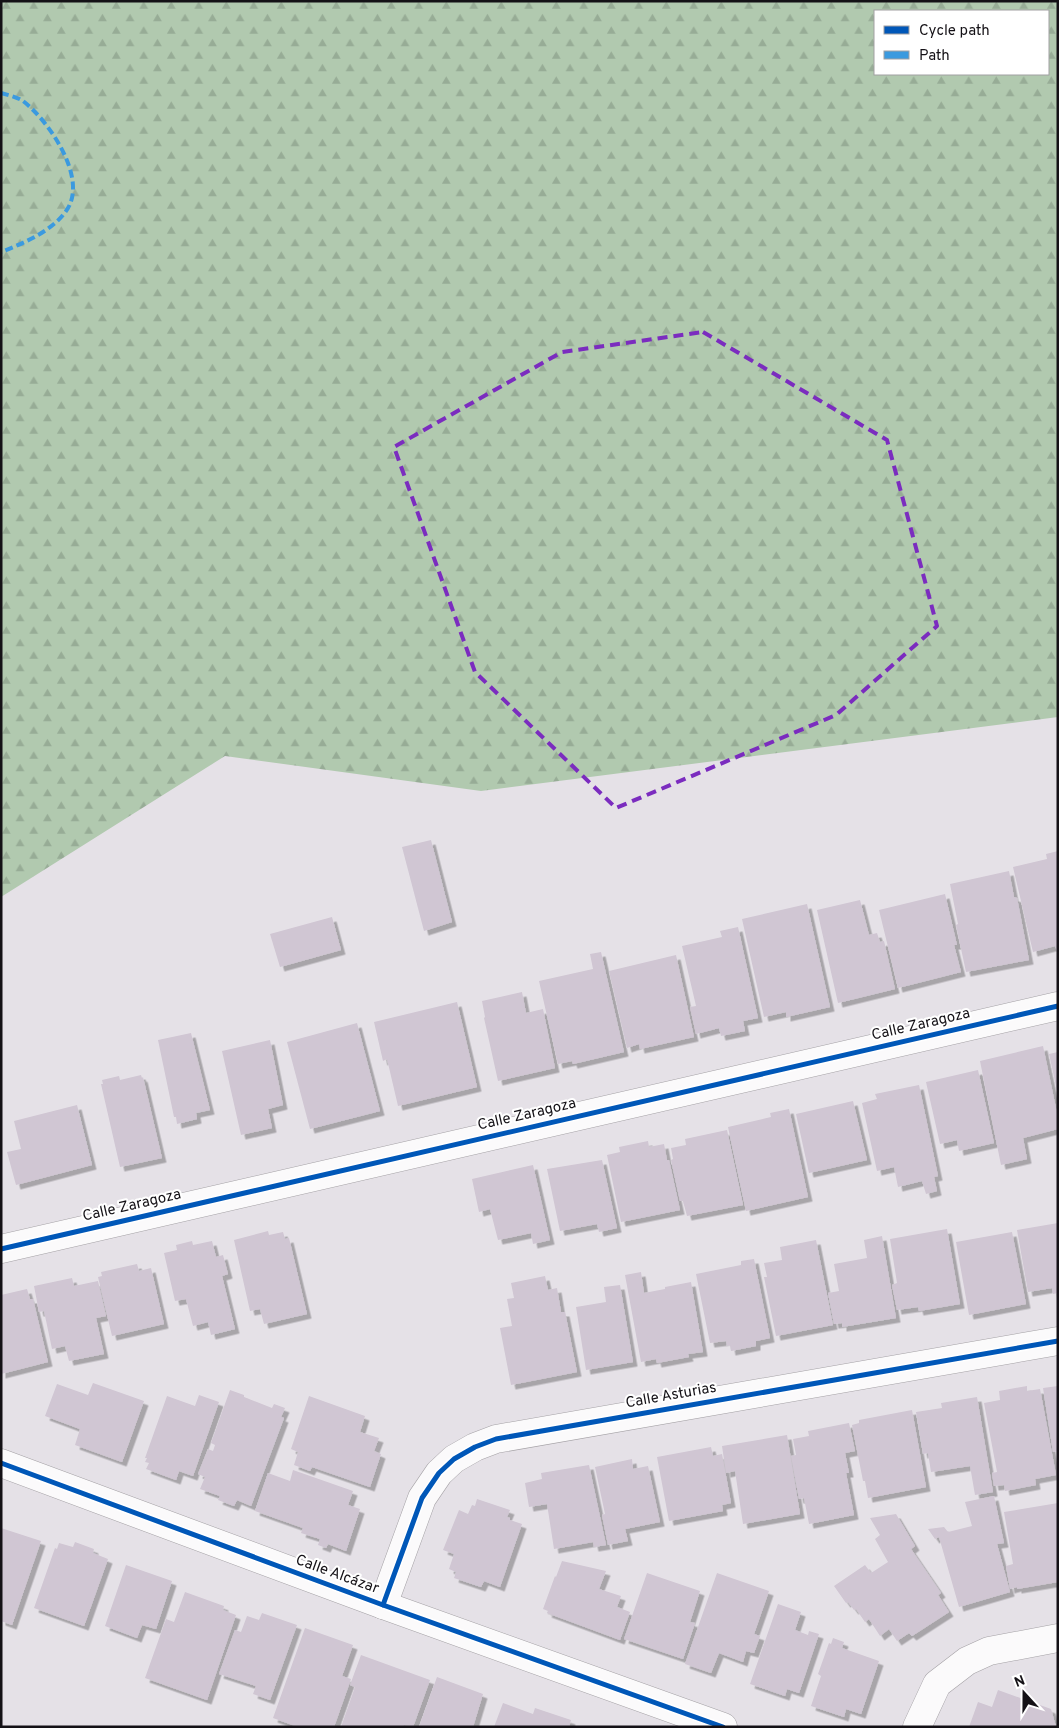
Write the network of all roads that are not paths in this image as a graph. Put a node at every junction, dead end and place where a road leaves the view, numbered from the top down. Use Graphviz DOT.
graph roads {
  1 [pos="1058,1006"];
  2 [pos="1,1249"];
  3 [pos="1058,1341"];
  4 [pos="1,1463"];
  5 [pos="383,1605"];
  6 [pos="1058,1638"];
  7 [pos="722,1727"];
  8 [pos="917,1727"];
  1 -- 2 [label="street, Calle Zaragoza"];
  3 -- 5 [label="street, Calle Asturias"];
  4 -- 5 [label="street, Calle Alcázar"];
  5 -- 7 [label="street, Calle Alcázar"];
  6 -- 8 [label="street"];
}
